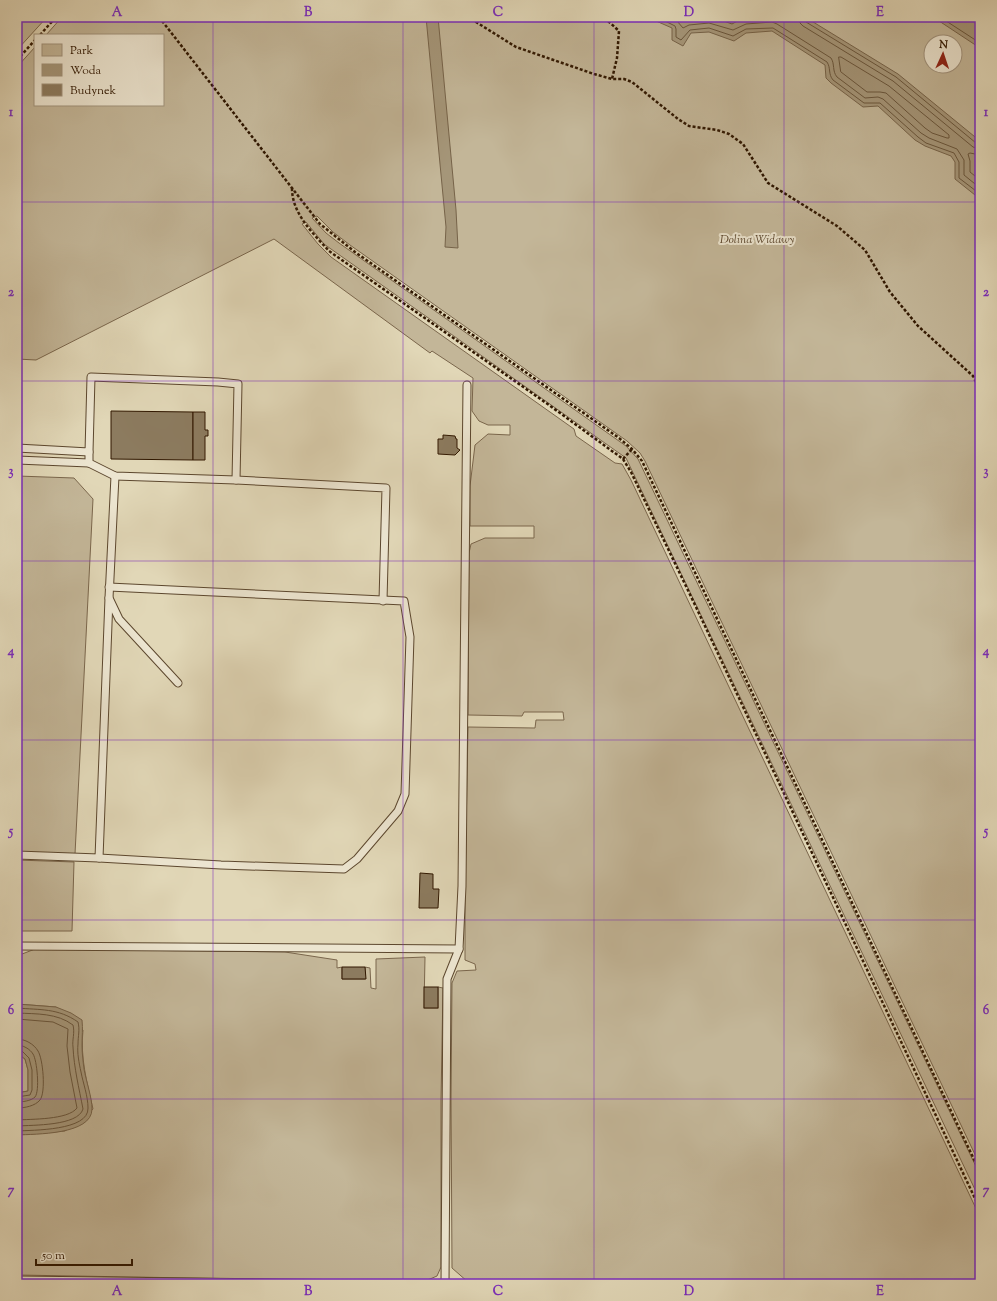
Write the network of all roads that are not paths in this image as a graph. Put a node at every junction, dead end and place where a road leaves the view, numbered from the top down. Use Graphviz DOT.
graph roads {
  1 [pos="467,385"];
  2 [pos="17,448"];
  3 [pos="89,452"];
  4 [pos="17,460"];
  5 [pos="89,463"];
  6 [pos="115,476"];
  7 [pos="236,480"];
  8 [pos="110,587"];
  9 [pos="109,598"];
  10 [pos="383,601"];
  11 [pos="178,683"];
  12 [pos="17,855"];
  13 [pos="99,858"];
  14 [pos="17,946"];
  15 [pos="459,949"];
  16 [pos="17,1280"];
  17 [pos="143,1283"];
  18 [pos="308,1284"];
  19 [pos="371,1284"];
  20 [pos="445,1284"];
  1 -- 15 [label="lane"];
  2 -- 3 [label="lane"];
  3 -- 5 [label="lane"];
  3 -- 7 [label="lane"];
  4 -- 5 [label="lane"];
  5 -- 6 [label="lane"];
  6 -- 7 [label="lane"];
  6 -- 8 [label="lane"];
  7 -- 10 [label="lane"];
  8 -- 9 [label="lane"];
  8 -- 10 [label="lane"];
  9 -- 11 [label="lane"];
  9 -- 13 [label="lane"];
  10 -- 13 [label="lane"];
  12 -- 13 [label="lane"];
  14 -- 15 [label="lane"];
  15 -- 20 [label="lane"];
  16 -- 17 [label="lane"];
  17 -- 18 [label="lane"];
  18 -- 19 [label="lane"];
}
